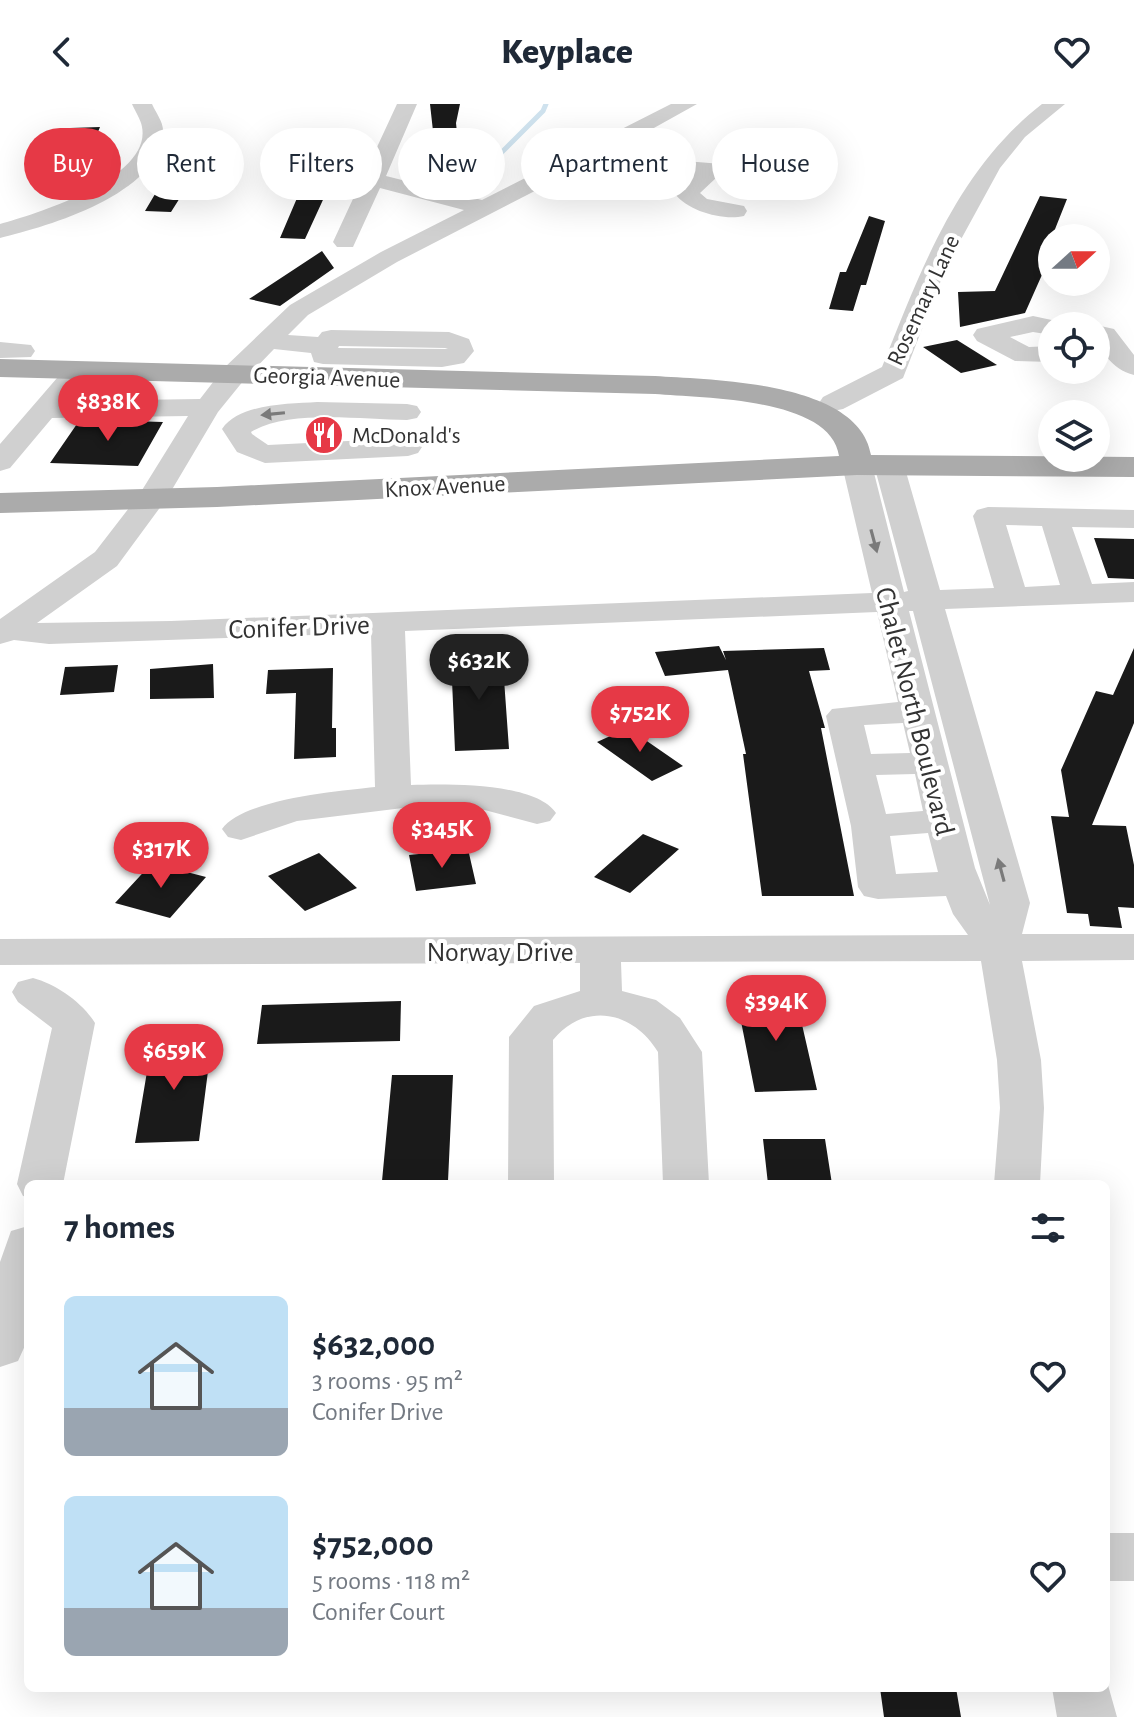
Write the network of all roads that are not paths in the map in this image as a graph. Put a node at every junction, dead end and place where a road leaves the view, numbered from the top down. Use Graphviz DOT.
graph roads {
  1 [pos="142,104"];
  2 [pos="407,104"];
  3 [pos="1055,104"];
  4 [pos="673,106"];
  5 [pos="636,128"];
  6 [pos="382,163"];
  7 [pos="696,171"];
  8 [pos="382,182"];
  9 [pos="696,188"];
  10 [pos="521,190"];
  11 [pos="365,200"];
  12 [pos="694,200"];
  13 [pos="485,208"];
  14 [pos="736,211"];
  15 [pos="0,231"];
  16 [pos="345,242"];
  17 [pos="1038,325"];
  18 [pos="269,341"];
  19 [pos="326,346"];
  20 [pos="1038,354"];
  21 [pos="7,356"];
  22 [pos="79,369"];
  23 [pos="234,374"];
  24 [pos="406,379"];
  25 [pos="655,385"];
  26 [pos="833,403"];
  27 [pos="44,410"];
  28 [pos="407,412"];
  29 [pos="201,418"];
  30 [pos="408,447"];
  31 [pos="0,462"];
  32 [pos="873,465"];
  33 [pos="1134,467"];
  34 [pos="409,488"];
  35 [pos="152,498"];
  36 [pos="0,503"];
  37 [pos="1054,517"];
  38 [pos="1134,519"];
  39 [pos="1134,592"];
  40 [pos="1079,593"];
  41 [pos="1012,596"];
  42 [pos="925,601"];
  43 [pos="890,604"];
  44 [pos="388,623"];
  45 [pos="4,632"];
  46 [pos="916,712"];
  47 [pos="928,763"];
  48 [pos="855,765"];
  49 [pos="394,799"];
  50 [pos="537,813"];
  51 [pos="942,821"];
  52 [pos="870,826"];
  53 [pos="241,829"];
  54 [pos="961,883"];
  55 [pos="999,946"];
  56 [pos="1134,947"];
  57 [pos="47,951"];
  58 [pos="600,951"];
  59 [pos="0,952"];
  60 [pos="16,998"];
  61 [pos="601,999"];
  62 [pos="41,1180"];
  63 [pos="531,1180"];
  64 [pos="686,1180"];
  65 [pos="1017,1180"];
  66 [pos="22,1298"];
  67 [pos="0,1347"];
  68 [pos="1110,1557"];
  69 [pos="1134,1557"];
  70 [pos="1082,1692"];
  71 [pos="1087,1717"];
  1 -- 15 [label="street"];
  2 -- 6 [label="street"];
  3 -- 26 [label="street, Rosemary Lane"];
  4 -- 5 [label="street"];
  7 -- 9 [label="street"];
  8 -- 13 [label="street"];
  10 -- 13 [label="street"];
  11 -- 16 [label="street"];
  12 -- 14 [label="street"];
  13 -- 18 [label="street"];
  17 -- 20 [label="street"];
  18 -- 19 [label="street"];
  18 -- 23 [label="street"];
  21 -- 22 [label="main road, Georgia Avenue"];
  22 -- 23 [label="main road, Georgia Avenue"];
  22 -- 27 [label="street"];
  23 -- 24 [label="main road, Georgia Avenue"];
  23 -- 29 [label="street"];
  24 -- 25 [label="main road, Georgia Avenue"];
  24 -- 28 [label="street"];
  25 -- 26 [label="main road, Georgia Avenue"];
  25 -- 32 [label="main road, Georgia Avenue"];
  26 -- 32 [label="main road, Georgia Avenue"];
  27 -- 29 [label="street"];
  27 -- 31 [label="street"];
  28 -- 30 [label="street"];
  28 -- 30 [label="street, one-way"];
  29 -- 35 [label="street"];
  30 -- 34 [label="street"];
  32 -- 33 [label="main road, Knox Avenue"];
  32 -- 34 [label="main road, Knox Avenue"];
  32 -- 42 [label="street, Chalet North Boulevard"];
  32 -- 43 [label="street, Chalet North Boulevard, one-way"];
  34 -- 35 [label="main road, Knox Avenue"];
  35 -- 36 [label="main road, Knox Avenue"];
  35 -- 45 [label="street"];
  37 -- 38 [label="street"];
  37 -- 40 [label="street"];
  37 -- 41 [label="street"];
  39 -- 40 [label="street, Conifer Drive"];
  40 -- 41 [label="street, Conifer Drive"];
  41 -- 42 [label="street, Conifer Drive"];
  42 -- 43 [label="street, Conifer Drive"];
  55 -- 42 [label="street, Chalet North Boulevard, one-way"];
  43 -- 44 [label="street, Conifer Drive"];
  43 -- 46 [label="street, Chalet North Boulevard"];
  44 -- 45 [label="street, Conifer Drive"];
  44 -- 49 [label="street"];
  46 -- 47 [label="street, Chalet North Boulevard"];
  46 -- 48 [label="street"];
  47 -- 48 [label="street"];
  47 -- 51 [label="street, Chalet North Boulevard"];
  48 -- 52 [label="street"];
  49 -- 50 [label="street"];
  49 -- 53 [label="street"];
  51 -- 52 [label="street"];
  51 -- 54 [label="street, Chalet North Boulevard"];
  52 -- 54 [label="street"];
  54 -- 55 [label="street, Chalet North Boulevard"];
  55 -- 56 [label="street, Norway Drive"];
  55 -- 58 [label="street, Norway Drive"];
  55 -- 65 [label="street, Chalet North Boulevard"];
  57 -- 58 [label="street, Norway Drive"];
  57 -- 59 [label="street, Norway Drive"];
  57 -- 60 [label="street"];
  58 -- 61 [label="street"];
  60 -- 62 [label="street"];
  61 -- 63 [label="street"];
  61 -- 64 [label="street"];
  66 -- 67 [label="street"];
  68 -- 69 [label="street"];
  70 -- 71 [label="street"];
}
